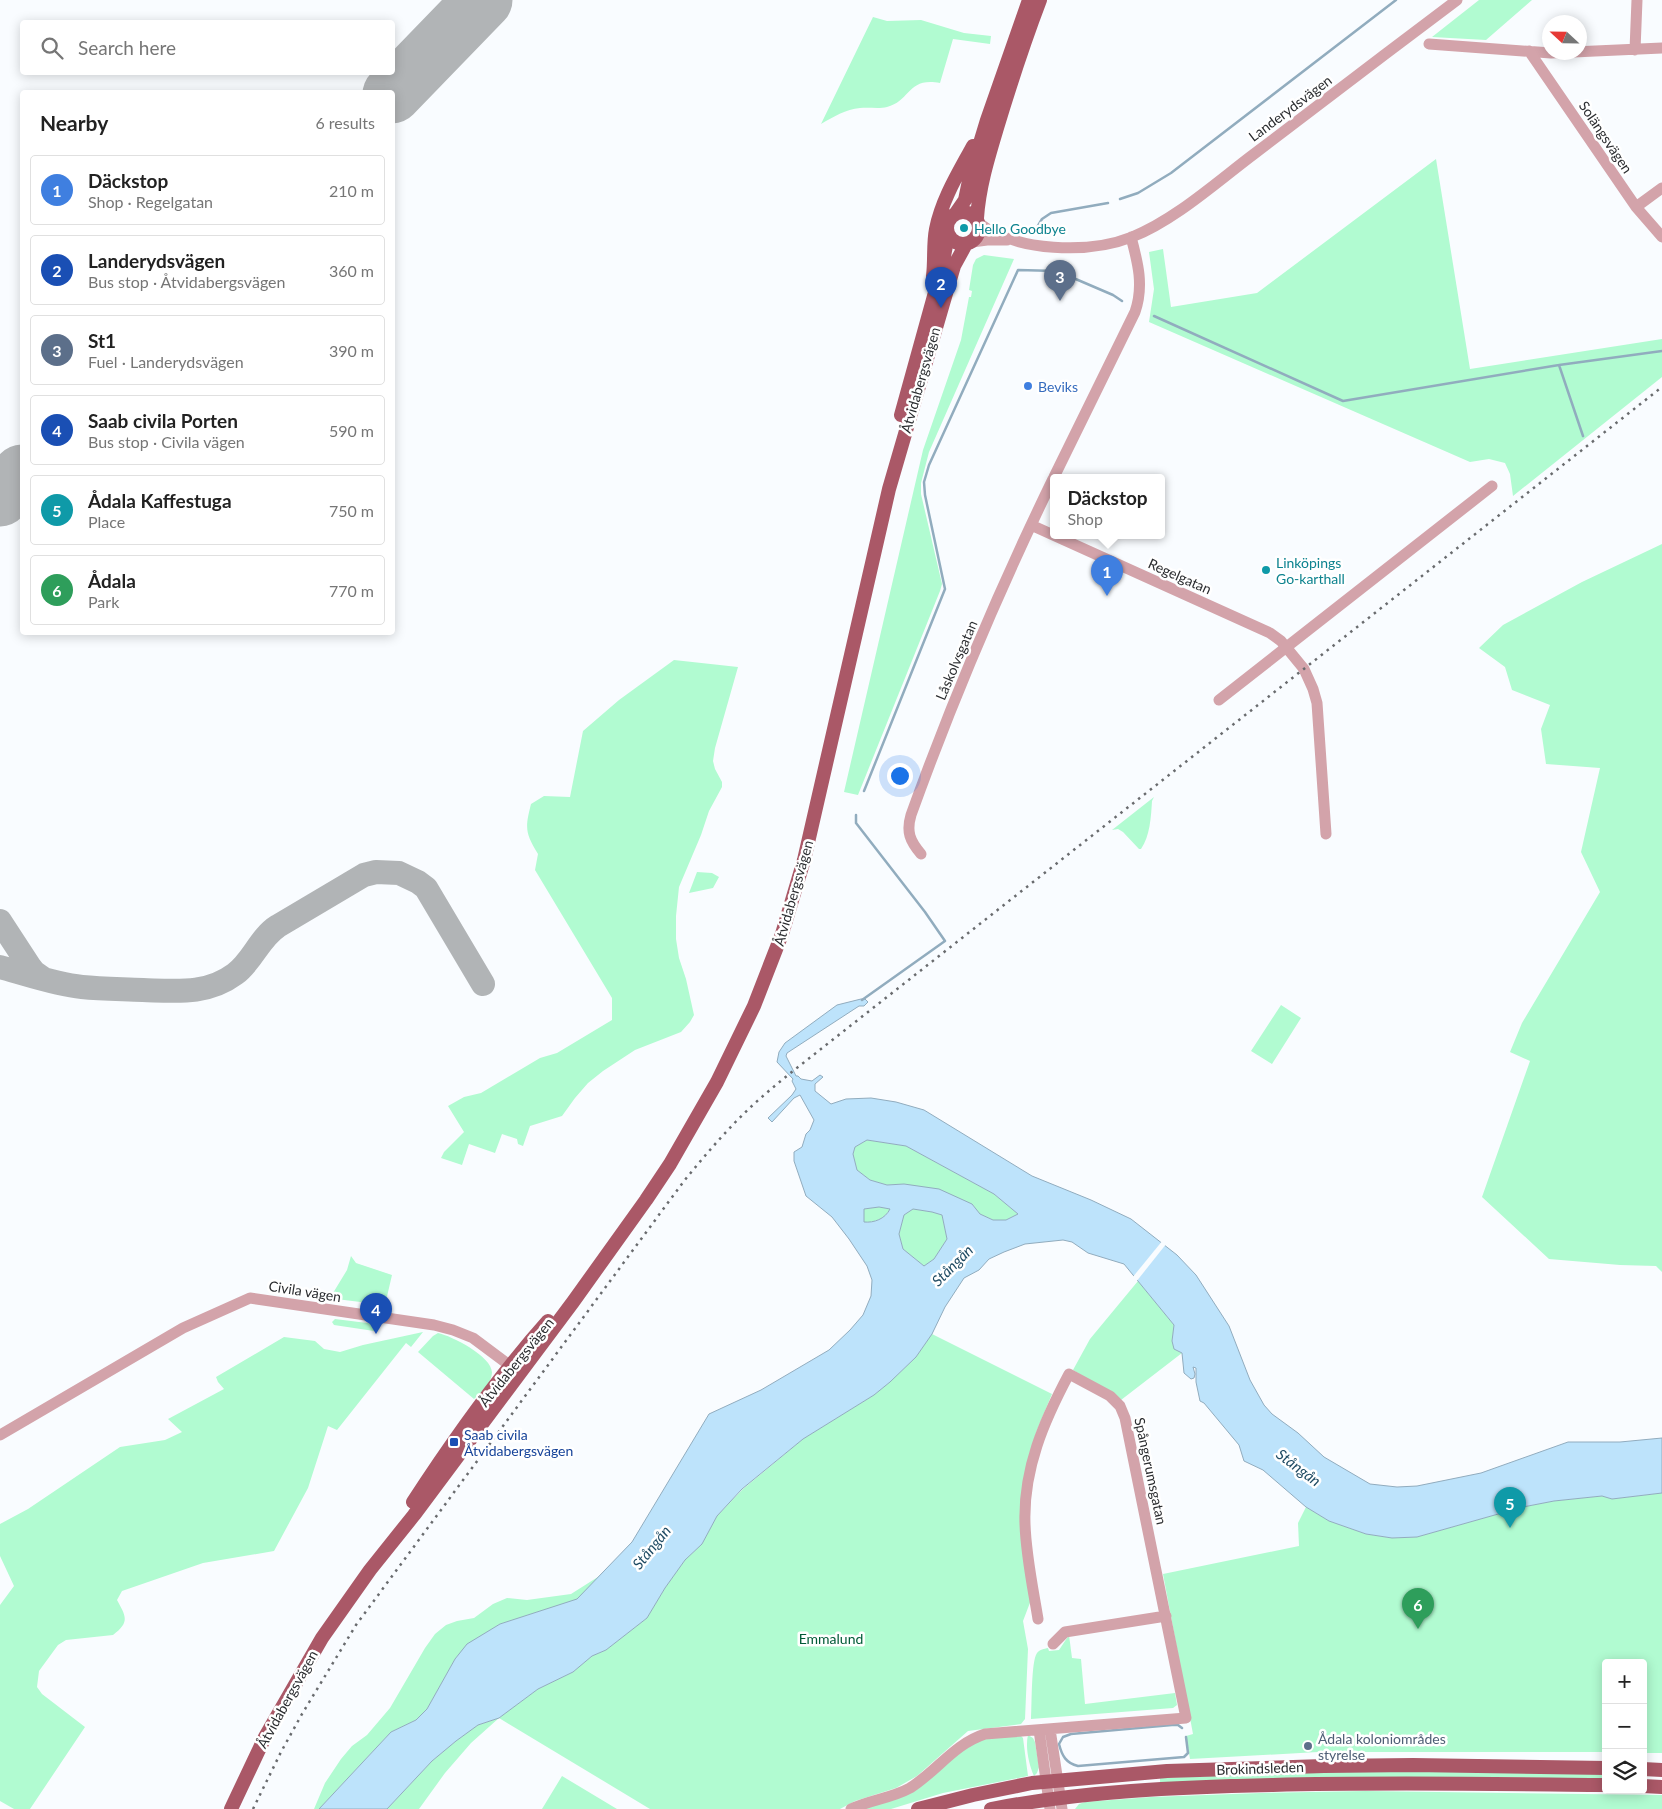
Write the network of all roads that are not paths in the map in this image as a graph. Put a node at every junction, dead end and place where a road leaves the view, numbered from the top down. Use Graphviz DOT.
graph roads {
  1 [pos="1029,0"];
  2 [pos="1040,0"];
  3 [pos="1457,0"];
  4 [pos="1637,0"];
  5 [pos="1429,44"];
  6 [pos="1662,48"];
  7 [pos="1636,50"];
  8 [pos="1529,51"];
  9 [pos="987,120"];
  10 [pos="1662,188"];
  11 [pos="1636,207"];
  12 [pos="956,213"];
  13 [pos="978,220"];
  14 [pos="948,235"];
  15 [pos="1131,237"];
  16 [pos="1662,237"];
  17 [pos="1019,241"];
  18 [pos="969,243"];
  19 [pos="928,314"];
  20 [pos="1056,474"];
  21 [pos="1050,486"];
  22 [pos="1492,486"];
  23 [pos="889,489"];
  24 [pos="1031,525"];
  25 [pos="1050,534"];
  26 [pos="1062,539"];
  27 [pos="1286,648"];
  28 [pos="1219,700"];
  29 [pos="1326,834"];
  30 [pos="921,854"];
  31 [pos="515,1369"];
  32 [pos="0,1435"];
  33 [pos="1166,1616"];
  34 [pos="1038,1620"];
  35 [pos="1053,1644"];
  36 [pos="1045,1730"];
  37 [pos="1602,1768"];
  38 [pos="1647,1769"];
  39 [pos="1662,1770"];
  40 [pos="1052,1780"];
  41 [pos="1602,1785"];
  42 [pos="1647,1786"];
  43 [pos="1662,1787"];
  44 [pos="1082,1795"];
  45 [pos="1055,1804"];
  46 [pos="231,1809"];
  47 [pos="851,1809"];
  48 [pos="918,1809"];
  49 [pos="991,1809"];
  50 [pos="1069,1809"];
  1 -- 9 [label="main road, Åtvidabergsvägen"];
  2 -- 13 [label="main road"];
  3 -- 15 [label="street, Landerydsvägen"];
  4 -- 7 [label="street"];
  5 -- 8 [label="street"];
  6 -- 7 [label="street"];
  7 -- 8 [label="street"];
  8 -- 11 [label="street, Solängsvägen"];
  9 -- 12 [label="main road, Åtvidabergsvägen"];
  9 -- 19 [label="main road, Åtvidabergsvägen"];
  10 -- 11 [label="street"];
  11 -- 16 [label="street, Solängsvägen"];
  12 -- 13 [label="main road"];
  12 -- 14 [label="main road"];
  13 -- 17 [label="street, Landerydsvägen"];
  13 -- 18 [label="main road"];
  14 -- 18 [label="main road"];
  14 -- 19 [label="main road, Åtvidabergsvägen"];
  15 -- 17 [label="street, Landerydsvägen"];
  15 -- 20 [label="street, Låskolvsgatan"];
  17 -- 18 [label="street, Landerydsvägen"];
  18 -- 23 [label="main road, Åtvidabergsvägen"];
  19 -- 23 [label="main road, Åtvidabergsvägen"];
  21 -- 24 [label="street, Låskolvsgatan"];
  22 -- 27 [label="street"];
  23 -- 31 [label="main road, Åtvidabergsvägen"];
  24 -- 25 [label="street, Regelgatan"];
  24 -- 30 [label="street, Låskolvsgatan"];
  26 -- 27 [label="street, Regelgatan"];
  27 -- 28 [label="street"];
  27 -- 29 [label="street, Regelgatan"];
  31 -- 32 [label="street, Civila vägen"];
  31 -- 46 [label="main road, Åtvidabergsvägen"];
  33 -- 34 [label="street, Spångerumsgatan"];
  33 -- 35 [label="street"];
  33 -- 36 [label="street, Spångerumsgatan"];
  36 -- 40 [label="street"];
  36 -- 47 [label="street, Spångerumsgatan"];
  37 -- 40 [label="main road, Brokindsleden"];
  38 -- 39 [label="main road"];
  40 -- 45 [label="street"];
  40 -- 48 [label="main road, Brokindsleden"];
  41 -- 44 [label="main road, Brokindsleden"];
  42 -- 43 [label="main road"];
  44 -- 45 [label="main road, Brokindsleden"];
  44 -- 50 [label="street"];
  45 -- 49 [label="main road, Brokindsleden"];
}
